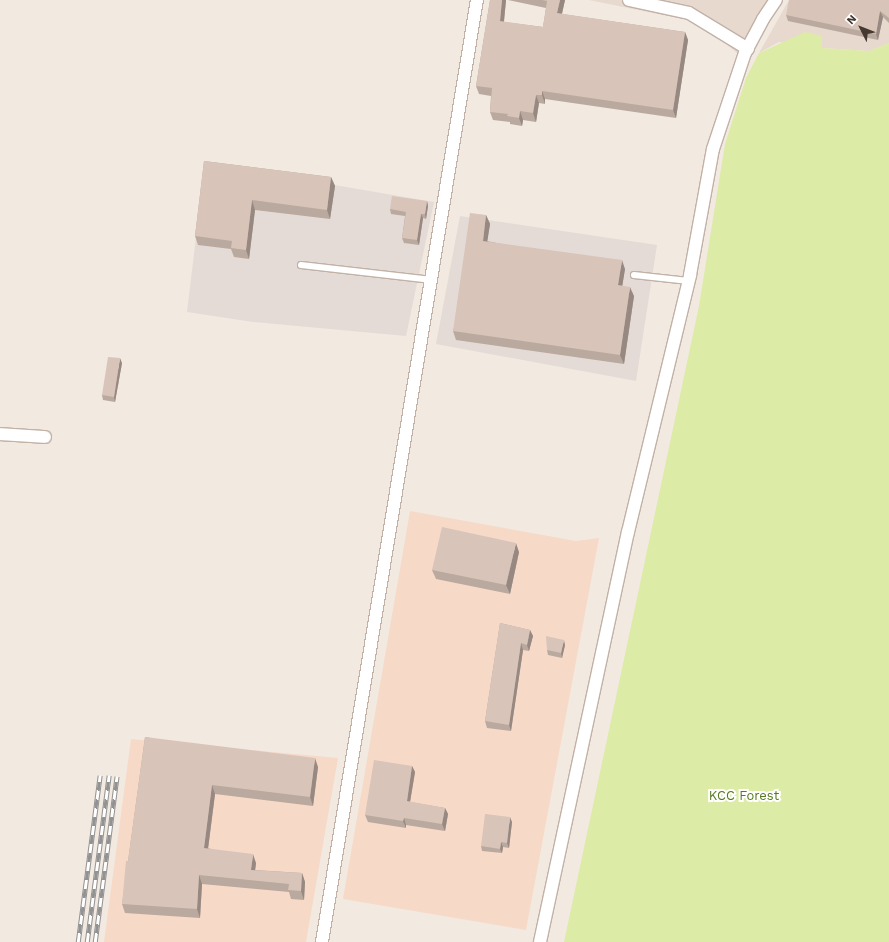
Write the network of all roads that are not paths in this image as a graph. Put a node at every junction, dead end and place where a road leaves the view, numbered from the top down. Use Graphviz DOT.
graph roads {
  1 [pos="477,0"];
  2 [pos="629,0"];
  3 [pos="776,0"];
  4 [pos="748,48"];
  5 [pos="301,265"];
  6 [pos="634,275"];
  7 [pos="432,280"];
  8 [pos="689,281"];
  9 [pos="0,434"];
  10 [pos="45,438"];
  11 [pos="322,942"];
  12 [pos="540,942"];
  1 -- 7 [label="street"];
  2 -- 4 [label="street"];
  3 -- 4 [label="street"];
  4 -- 8 [label="street"];
  5 -- 7 [label="lane"];
  6 -- 8 [label="lane"];
  7 -- 11 [label="street"];
  8 -- 12 [label="street"];
  9 -- 10 [label="street"];
}
